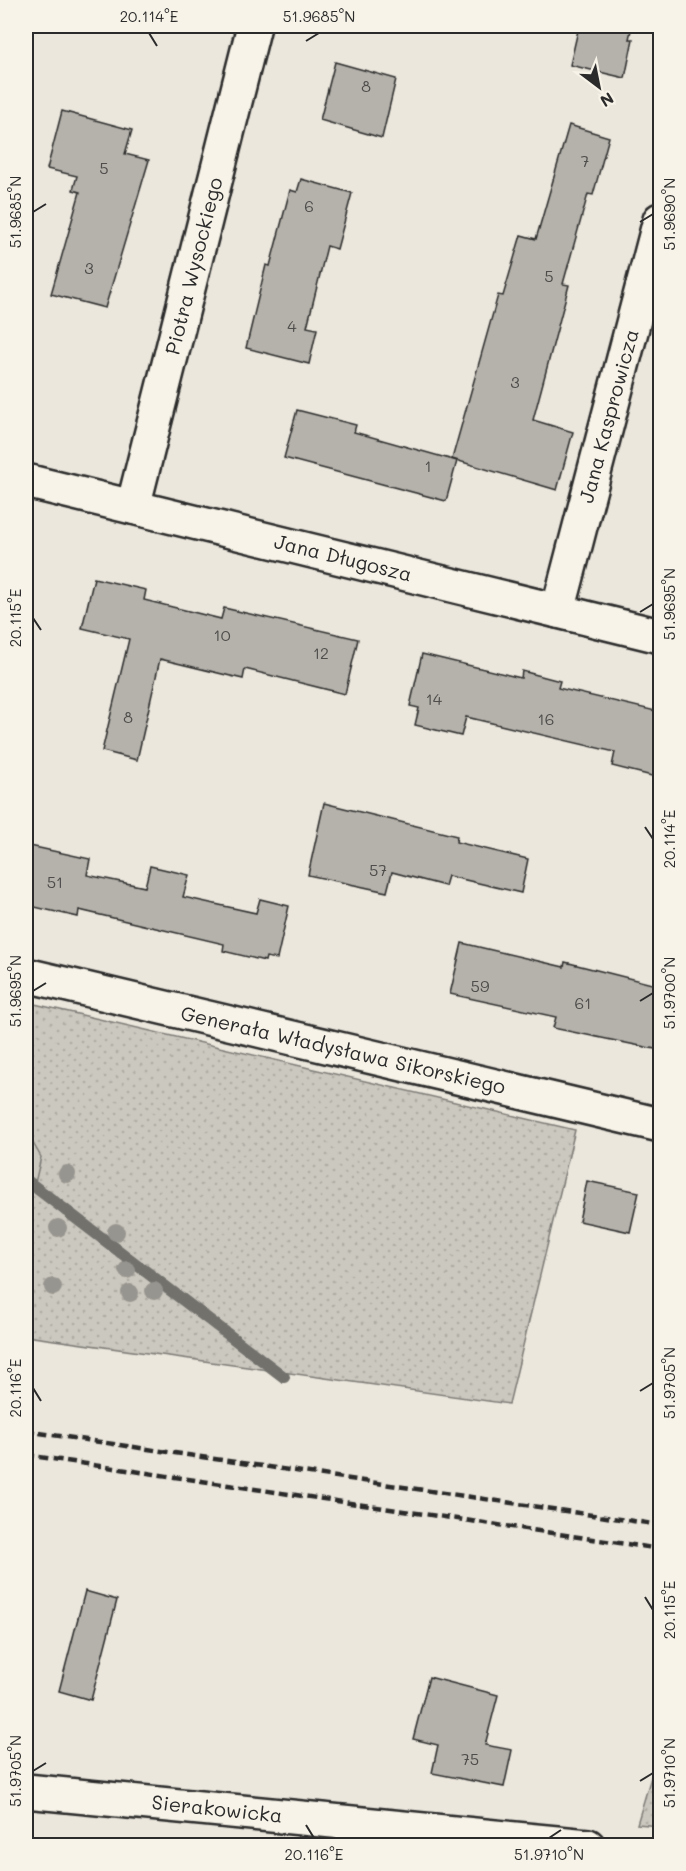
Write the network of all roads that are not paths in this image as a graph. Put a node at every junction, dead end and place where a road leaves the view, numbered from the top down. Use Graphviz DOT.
graph roads {
  1 [pos="255,26"];
  2 [pos="660,220"];
  3 [pos="26,481"];
  4 [pos="133,507"];
  5 [pos="558,612"];
  6 [pos="660,636"];
  7 [pos="26,975"];
  8 [pos="660,1125"];
  9 [pos="26,1791"];
  10 [pos="588,1845"];
  1 -- 4 [label="street, Piotra Wysockiego"];
  2 -- 5 [label="street, Jana Kasprowicza"];
  3 -- 4 [label="street, Jana Długosza"];
  4 -- 5 [label="street, Jana Długosza"];
  5 -- 6 [label="street, Jana Długosza"];
  7 -- 8 [label="street, Generała Władysława Sikorskiego"];
  9 -- 10 [label="street, Sierakowicka"];
}
